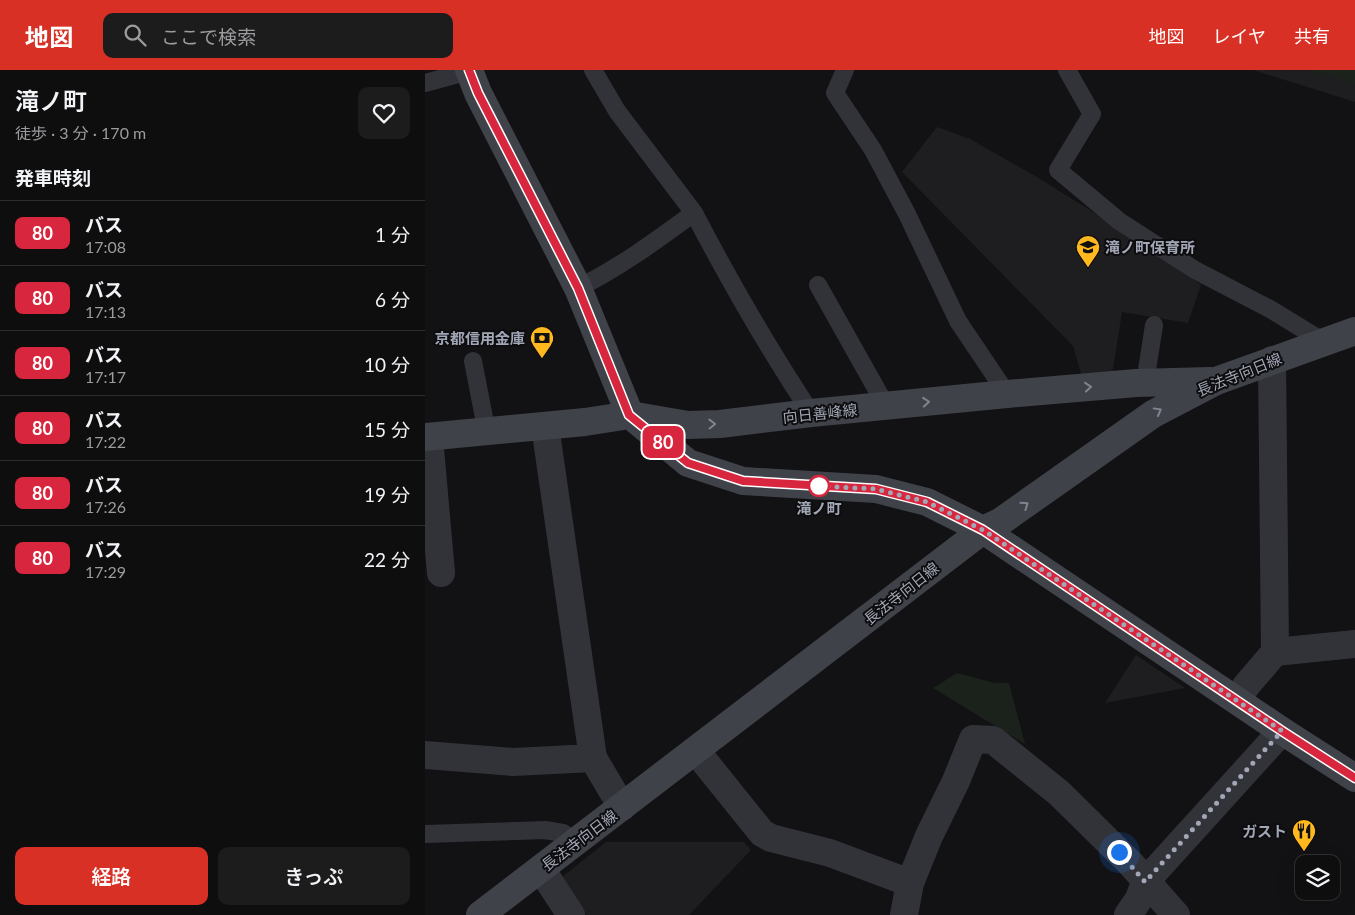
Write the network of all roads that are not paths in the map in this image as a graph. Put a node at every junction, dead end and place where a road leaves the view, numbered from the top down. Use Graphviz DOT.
graph roads {
  1 [pos="469,70"];
  2 [pos="593,70"];
  3 [pos="845,70"];
  4 [pos="1067,70"];
  5 [pos="425,83"];
  6 [pos="694,213"];
  7 [pos="818,285"];
  8 [pos="578,288"];
  9 [pos="1154,324"];
  10 [pos="1355,331"];
  11 [pos="1324,342"];
  12 [pos="1272,360"];
  13 [pos="473,361"];
  14 [pos="1216,381"];
  15 [pos="1145,383"];
  16 [pos="1007,394"];
  17 [pos="886,406"];
  18 [pos="811,413"];
  19 [pos="629,415"];
  20 [pos="545,426"];
  21 [pos="487,433"];
  22 [pos="427,437"];
  23 [pos="983,530"];
  24 [pos="441,573"];
  25 [pos="1355,644"];
  26 [pos="1275,652"];
  27 [pos="1237,700"];
  28 [pos="1282,731"];
  29 [pos="696,751"];
  30 [pos="425,755"];
  31 [pos="593,758"];
  32 [pos="1355,778"];
  33 [pos="622,807"];
  34 [pos="425,834"];
  35 [pos="577,842"];
  36 [pos="541,869"];
  37 [pos="1145,882"];
  38 [pos="910,883"];
  39 [pos="481,915"];
  40 [pos="571,915"];
  41 [pos="904,915"];
  42 [pos="1128,915"];
  43 [pos="1176,915"];
  1 -- 5 [label="lane"];
  1 -- 8 [label="main road"];
  2 -- 6 [label="lane"];
  3 -- 16 [label="lane"];
  4 -- 11 [label="lane"];
  6 -- 8 [label="lane"];
  6 -- 18 [label="lane"];
  7 -- 17 [label="lane"];
  8 -- 19 [label="main road"];
  9 -- 15 [label="lane"];
  10 -- 11 [label="main road, 長法寺向日線"];
  11 -- 12 [label="main road, 長法寺向日線"];
  12 -- 14 [label="main road, 長法寺向日線"];
  12 -- 26 [label="street"];
  13 -- 21 [label="lane"];
  14 -- 15 [label="main road, 向日善峰線"];
  23 -- 14 [label="main road, 長法寺向日線, one-way"];
  16 -- 15 [label="main road, 向日善峰線, one-way"];
  17 -- 16 [label="main road, 向日善峰線, one-way"];
  17 -- 18 [label="main road, 向日善峰線"];
  19 -- 18 [label="main road, 向日善峰線, one-way"];
  19 -- 20 [label="main road, 向日善峰線"];
  19 -- 23 [label="main road"];
  20 -- 21 [label="main road, 向日善峰線"];
  20 -- 31 [label="street"];
  21 -- 22 [label="main road, 向日善峰線"];
  22 -- 24 [label="street"];
  23 -- 27 [label="main road"];
  23 -- 29 [label="main road, 長法寺向日線"];
  25 -- 26 [label="street"];
  26 -- 27 [label="street"];
  27 -- 28 [label="main road"];
  28 -- 32 [label="main road"];
  28 -- 37 [label="street"];
  29 -- 33 [label="main road, 長法寺向日線"];
  29 -- 38 [label="street"];
  30 -- 31 [label="street"];
  31 -- 33 [label="street"];
  33 -- 35 [label="main road, 長法寺向日線"];
  34 -- 35 [label="lane"];
  35 -- 36 [label="main road, 長法寺向日線"];
  36 -- 39 [label="main road, 長法寺向日線"];
  36 -- 40 [label="street"];
  37 -- 38 [label="street"];
  37 -- 42 [label="street"];
  37 -- 43 [label="street"];
  38 -- 41 [label="street"];
}
